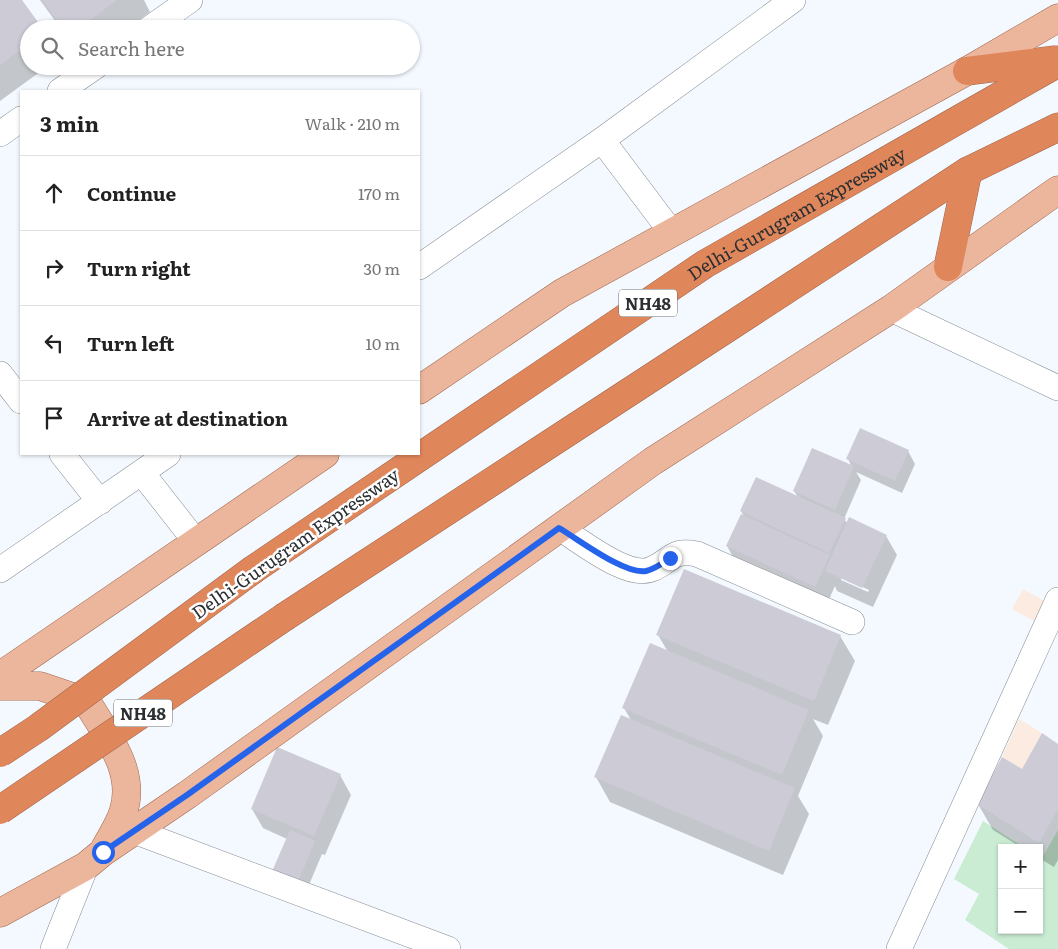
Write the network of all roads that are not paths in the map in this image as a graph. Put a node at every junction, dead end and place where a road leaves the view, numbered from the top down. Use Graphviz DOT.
graph roads {
  1 [pos="190,0"];
  2 [pos="793,0"];
  3 [pos="1058,18"];
  4 [pos="162,20"];
  5 [pos="1058,61"];
  6 [pos="967,71"];
  7 [pos="83,75"];
  8 [pos="61,90"];
  9 [pos="20,120"];
  10 [pos="1058,127"];
  11 [pos="0,134"];
  12 [pos="602,140"];
  13 [pos="968,172"];
  14 [pos="1058,190"];
  15 [pos="672,232"];
  16 [pos="420,266"];
  17 [pos="948,267"];
  18 [pos="891,309"];
  19 [pos="0,374"];
  20 [pos="1058,388"];
  21 [pos="420,389"];
  22 [pos="20,400"];
  23 [pos="63,455"];
  24 [pos="167,455"];
  25 [pos="324,455"];
  26 [pos="142,473"];
  27 [pos="100,502"];
  28 [pos="559,528"];
  29 [pos="196,542"];
  30 [pos="0,570"];
  31 [pos="1058,600"];
  32 [pos="852,622"];
  33 [pos="0,676"];
  34 [pos="0,686"];
  35 [pos="0,753"];
  36 [pos="0,810"];
  37 [pos="134,831"];
  38 [pos="94,859"];
  39 [pos="0,913"];
  40 [pos="53,949"];
  41 [pos="448,949"];
  42 [pos="899,949"];
  1 -- 4 [label="street"];
  2 -- 12 [label="street"];
  3 -- 6 [label="main road"];
  5 -- 6 [label="highway"];
  5 -- 35 [label="highway, Delhi-Gurugram Expressway / NH48, bridge"];
  6 -- 15 [label="main road"];
  7 -- 8 [label="street"];
  9 -- 11 [label="street"];
  10 -- 13 [label="highway, NH48"];
  12 -- 15 [label="street"];
  12 -- 16 [label="street"];
  13 -- 17 [label="highway"];
  13 -- 36 [label="highway, NH48, bridge"];
  14 -- 17 [label="main road"];
  15 -- 21 [label="main road"];
  17 -- 18 [label="main road"];
  18 -- 20 [label="street"];
  18 -- 28 [label="main road"];
  19 -- 22 [label="street"];
  23 -- 27 [label="street"];
  24 -- 26 [label="street"];
  25 -- 29 [label="main road"];
  26 -- 27 [label="street"];
  26 -- 29 [label="street"];
  27 -- 30 [label="street"];
  28 -- 32 [label="street"];
  28 -- 37 [label="main road"];
  29 -- 33 [label="main road"];
  31 -- 42 [label="street"];
  34 -- 38 [label="main road"];
  37 -- 38 [label="main road"];
  37 -- 41 [label="street"];
  38 -- 39 [label="main road"];
  38 -- 40 [label="street"];
}
